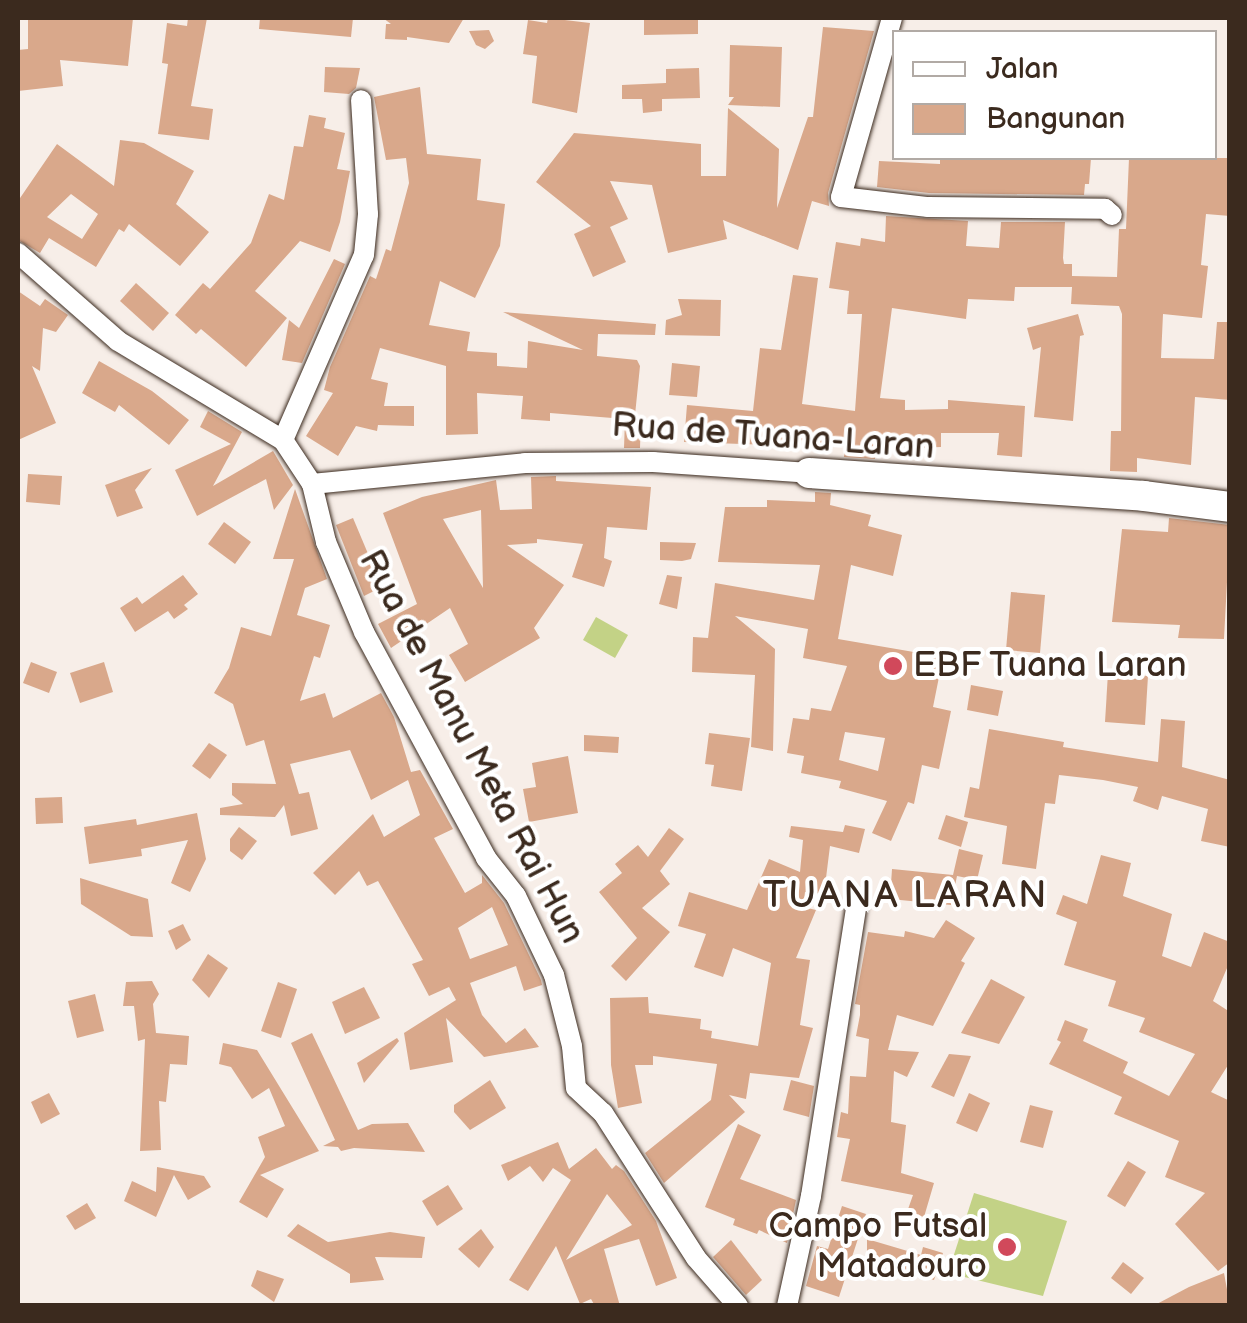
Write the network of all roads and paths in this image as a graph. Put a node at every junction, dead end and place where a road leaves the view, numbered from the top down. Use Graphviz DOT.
graph roads {
  1 [pos="892,18"];
  2 [pos="360,100"];
  3 [pos="1112,215"];
  4 [pos="18,253"];
  5 [pos="283,440"];
  6 [pos="808,473"];
  7 [pos="312,484"];
  8 [pos="1230,507"];
  9 [pos="857,902"];
  10 [pos="738,1306"];
  11 [pos="787,1306"];
  1 -- 3 [label="street"];
  2 -- 5 [label="street"];
  4 -- 5 [label="street, Rua de Manu Meta Rai Hun"];
  5 -- 7 [label="street, Rua de Manu Meta Rai Hun"];
  6 -- 7 [label="street, Rua de Tuana-Laran"];
  6 -- 8 [label="street, Rua de Tuana-Laran"];
  7 -- 10 [label="street, Rua de Manu Meta Rai Hun"];
  9 -- 11 [label="street"];
}
